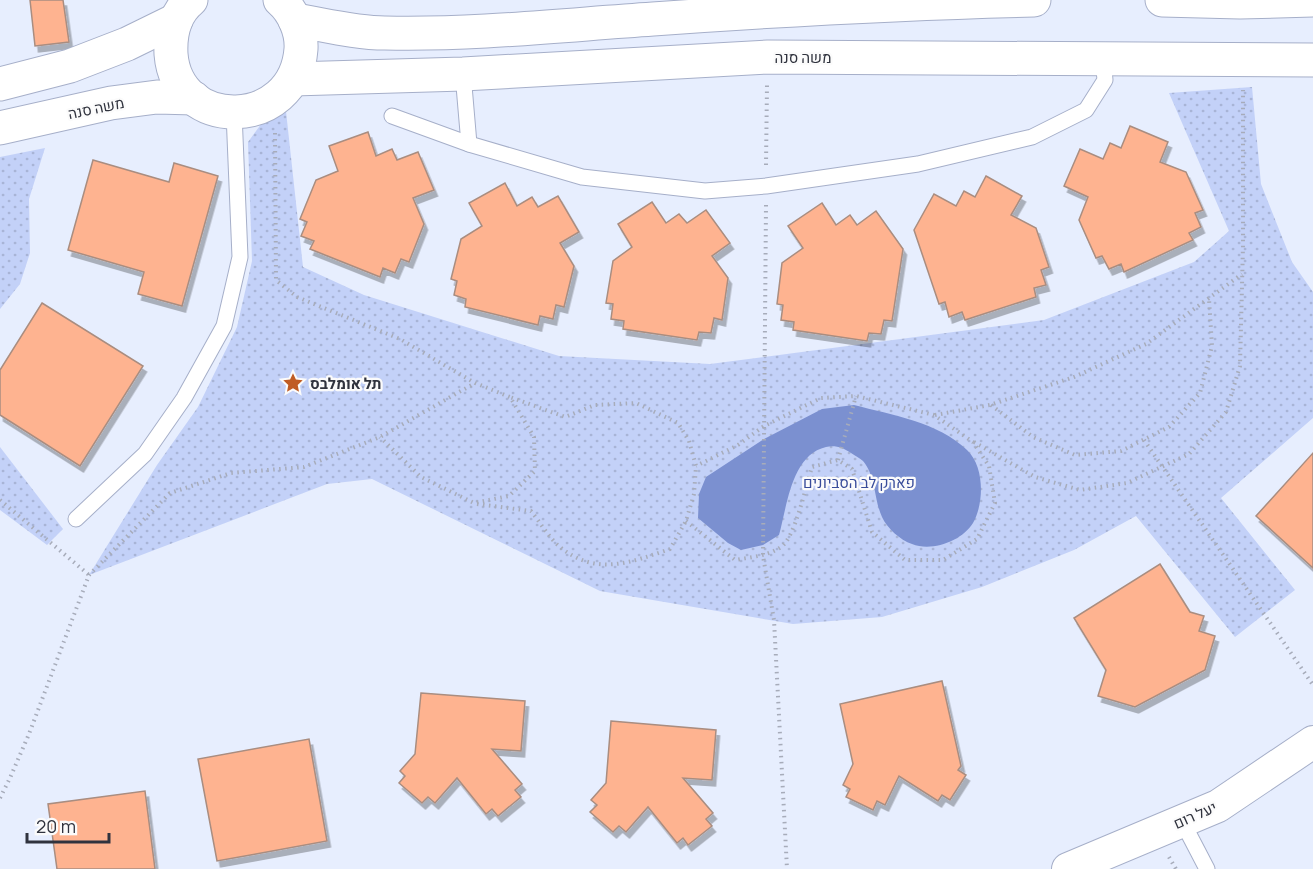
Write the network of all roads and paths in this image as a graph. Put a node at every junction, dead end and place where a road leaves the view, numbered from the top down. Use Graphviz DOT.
graph roads {
  1 [pos="1034,0"];
  2 [pos="1162,0"];
  3 [pos="1313,0"];
  4 [pos="1240,1"];
  5 [pos="186,6"];
  6 [pos="288,10"];
  7 [pos="768,57"];
  8 [pos="1103,59"];
  9 [pos="1244,59"];
  10 [pos="1313,60"];
  11 [pos="463,74"];
  12 [pos="0,84"];
  13 [pos="284,90"];
  14 [pos="194,98"];
  15 [pos="234,113"];
  16 [pos="392,116"];
  17 [pos="0,128"];
  18 [pos="469,144"];
  19 [pos="766,186"];
  20 [pos="1242,274"];
  21 [pos="1209,298"];
  22 [pos="475,383"];
  23 [pos="856,396"];
  24 [pos="510,397"];
  25 [pos="990,405"];
  26 [pos="934,415"];
  27 [pos="764,426"];
  28 [pos="380,437"];
  29 [pos="1144,440"];
  30 [pos="973,441"];
  31 [pos="838,460"];
  32 [pos="696,466"];
  33 [pos="1162,466"];
  34 [pos="0,500"];
  35 [pos="474,503"];
  36 [pos="76,519"];
  37 [pos="686,521"];
  38 [pos="763,556"];
  39 [pos="89,575"];
  40 [pos="1313,686"];
  41 [pos="1313,742"];
  42 [pos="0,798"];
  43 [pos="1182,821"];
  44 [pos="787,869"];
  45 [pos="1068,869"];
  46 [pos="1207,869"];
  1 -- 6 [label="street"];
  2 -- 4 [label="street"];
  3 -- 4 [label="street"];
  5 -- 12 [label="street"];
  5 -- 14 [label="street"];
  6 -- 13 [label="street"];
  7 -- 8 [label="street, משה סנה"];
  7 -- 11 [label="street, משה סנה"];
  7 -- 19 [label="path"];
  8 -- 9 [label="street, משה סנה"];
  8 -- 19 [label="lane"];
  9 -- 10 [label="street, משה סנה"];
  9 -- 20 [label="path"];
  11 -- 13 [label="street, משה סנה"];
  11 -- 18 [label="lane"];
  13 -- 15 [label="street"];
  13 -- 22 [label="path"];
  14 -- 15 [label="street"];
  14 -- 17 [label="street, משה סנה"];
  15 -- 36 [label="lane"];
  16 -- 18 [label="lane"];
  18 -- 19 [label="lane"];
  19 -- 27 [label="path"];
  20 -- 21 [label="path"];
  20 -- 33 [label="path"];
  21 -- 25 [label="path"];
  21 -- 29 [label="path"];
  22 -- 24 [label="path"];
  22 -- 28 [label="path"];
  23 -- 26 [label="path"];
  23 -- 27 [label="path"];
  23 -- 31 [label="path"];
  24 -- 32 [label="path"];
  24 -- 35 [label="path"];
  25 -- 26 [label="path"];
  25 -- 29 [label="path"];
  26 -- 30 [label="path"];
  27 -- 32 [label="path"];
  27 -- 38 [label="path"];
  28 -- 35 [label="path"];
  28 -- 39 [label="path"];
  29 -- 33 [label="path"];
  30 -- 31 [label="path"];
  30 -- 33 [label="path"];
  31 -- 38 [label="path"];
  32 -- 37 [label="path"];
  33 -- 40 [label="path"];
  34 -- 39 [label="path"];
  35 -- 37 [label="path"];
  37 -- 38 [label="path"];
  38 -- 44 [label="path"];
  39 -- 42 [label="path"];
  41 -- 43 [label="street, יעל רום"];
  43 -- 45 [label="street, יעל רום"];
  43 -- 46 [label="lane"];
}
